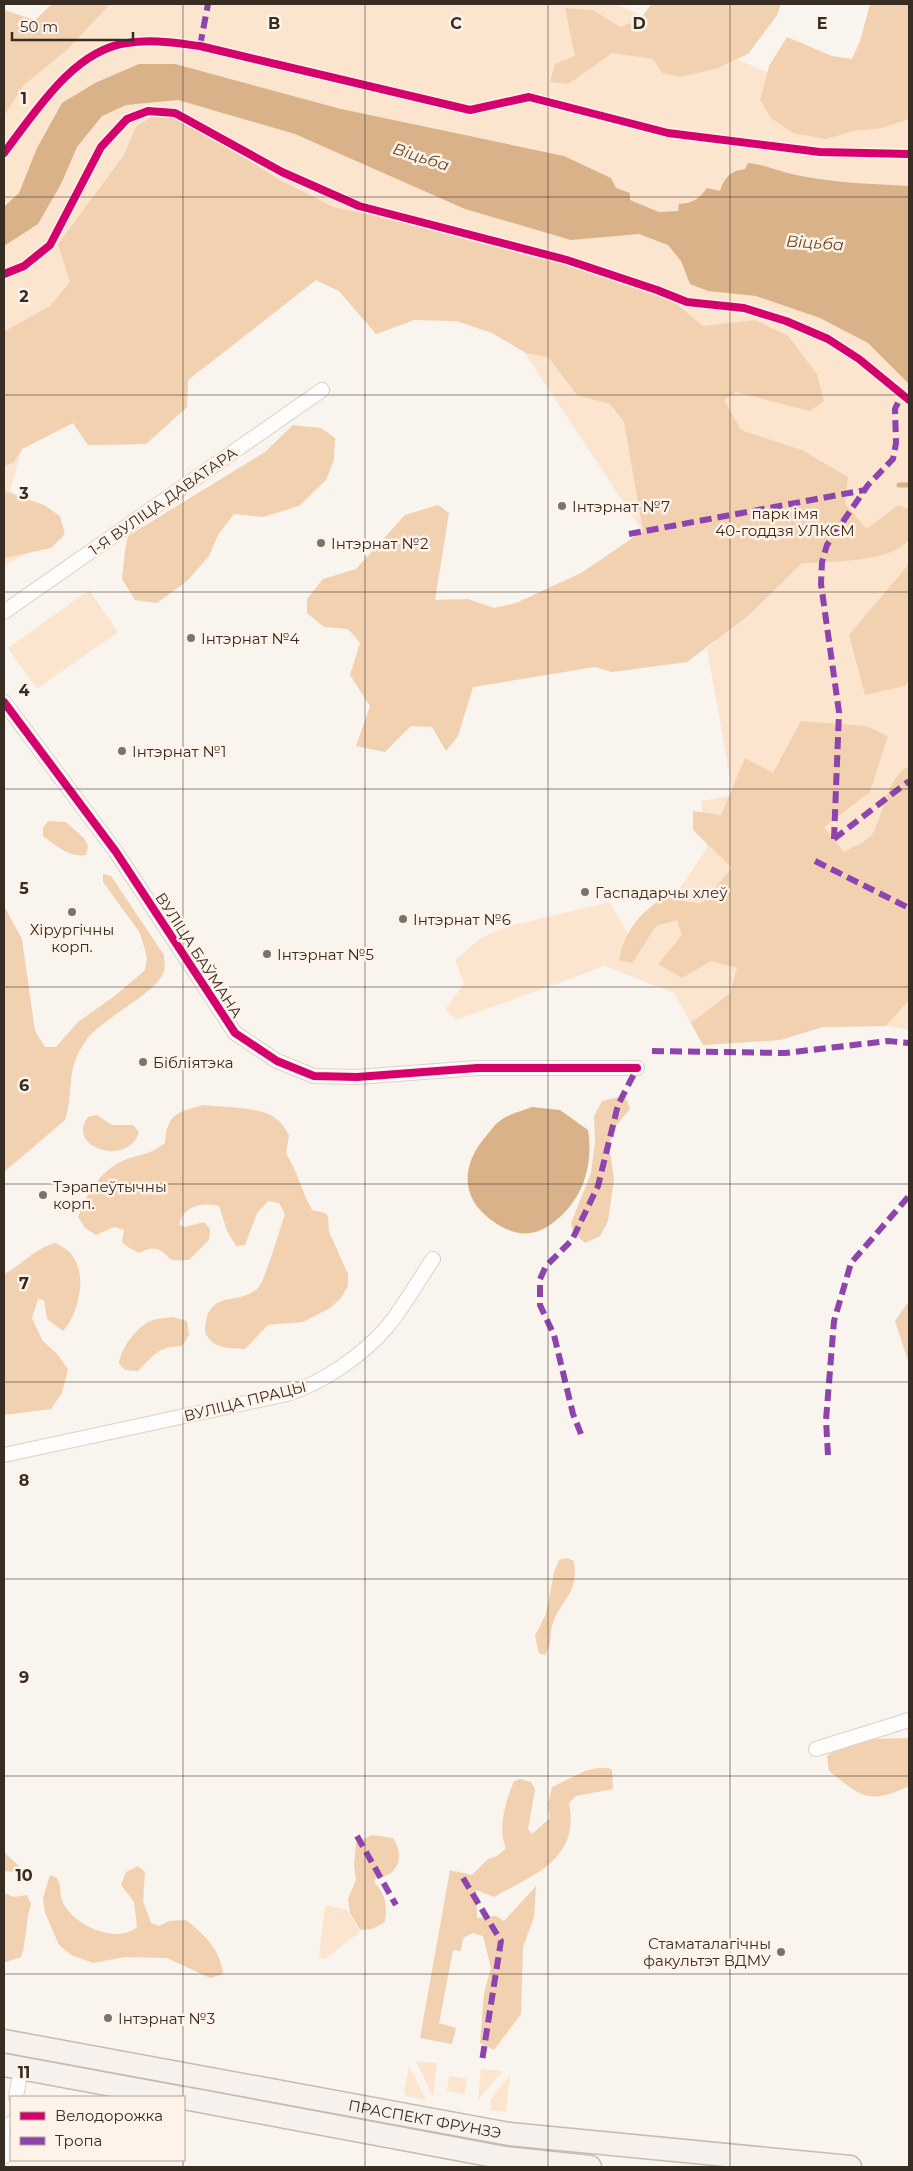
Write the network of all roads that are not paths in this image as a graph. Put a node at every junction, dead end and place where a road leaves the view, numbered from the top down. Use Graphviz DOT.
graph roads {
  1 [pos="322,390"];
  2 [pos="4,612"];
  3 [pos="4,702"];
  4 [pos="637,1068"];
  5 [pos="433,1259"];
  6 [pos="4,1454"];
  7 [pos="909,1720"];
  8 [pos="816,1749"];
  9 [pos="4,2041"];
  10 [pos="12,2067"];
  11 [pos="231,2084"];
  12 [pos="16,2096"];
  13 [pos="172,2096"];
  14 [pos="185,2098"];
  15 [pos="227,2106"];
  16 [pos="10,2129"];
  17 [pos="509,2134"];
  18 [pos="4,2162"];
  19 [pos="504,2163"];
  20 [pos="590,2167"];
  21 [pos="850,2167"];
  1 -- 2 [label="street, 1-Я ВУЛІЦА ДАВАТАРА"];
  3 -- 4 [label="street, ВУЛІЦА БАЎМАНА"];
  5 -- 6 [label="street, ВУЛІЦА ПРАЦЫ"];
  7 -- 8 [label="street"];
  9 -- 11 [label="main road, ПРАСПЕКТ ФРУНЗЭ"];
  10 -- 12 [label="street"];
  10 -- 13 [label="main road"];
  11 -- 15 [label="street"];
  11 -- 17 [label="main road, ПРАСПЕКТ ФРУНЗЭ"];
  14 -- 15 [label="main road, ПРАСПЕКТ ФРУНЗЭ"];
  15 -- 19 [label="main road, ПРАСПЕКТ ФРУНЗЭ"];
  16 -- 18 [label="street"];
  17 -- 19 [label="street"];
  17 -- 21 [label="main road, ПРАСПЕКТ ФРУНЗЭ"];
  19 -- 20 [label="main road, ПРАСПЕКТ ФРУНЗЭ"];
}
